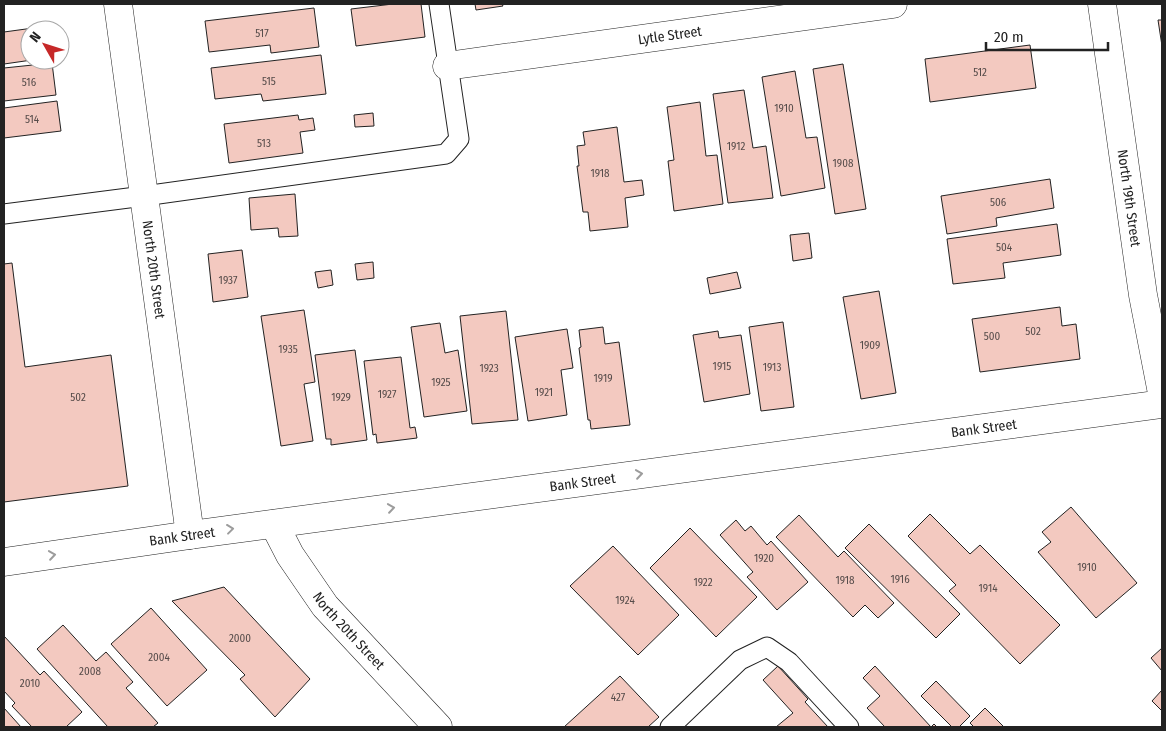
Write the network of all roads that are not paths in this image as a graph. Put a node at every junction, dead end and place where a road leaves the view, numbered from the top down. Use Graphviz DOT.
graph roads {
  1 [pos="118,4"];
  2 [pos="439,4"];
  3 [pos="893,4"];
  4 [pos="1102,4"];
  5 [pos="447,66"];
  6 [pos="144,196"];
  7 [pos="4,214"];
  8 [pos="1162,393"];
  9 [pos="1162,404"];
  10 [pos="274,524"];
  11 [pos="190,534"];
  12 [pos="4,562"];
  13 [pos="438,727"];
  14 [pos="670,727"];
  15 [pos="849,727"];
  1 -- 6 [label="street, North 20th Street"];
  2 -- 5 [label="lane"];
  3 -- 5 [label="street, Lytle Street"];
  4 -- 8 [label="street, North 19th Street"];
  5 -- 6 [label="lane"];
  6 -- 7 [label="lane"];
  6 -- 11 [label="street, North 20th Street"];
  10 -- 9 [label="street, Bank Street, one-way"];
  11 -- 10 [label="street, Bank Street, one-way"];
  10 -- 13 [label="street, North 20th Street"];
  12 -- 11 [label="street, Bank Street, one-way"];
  14 -- 15 [label="lane"];
}
